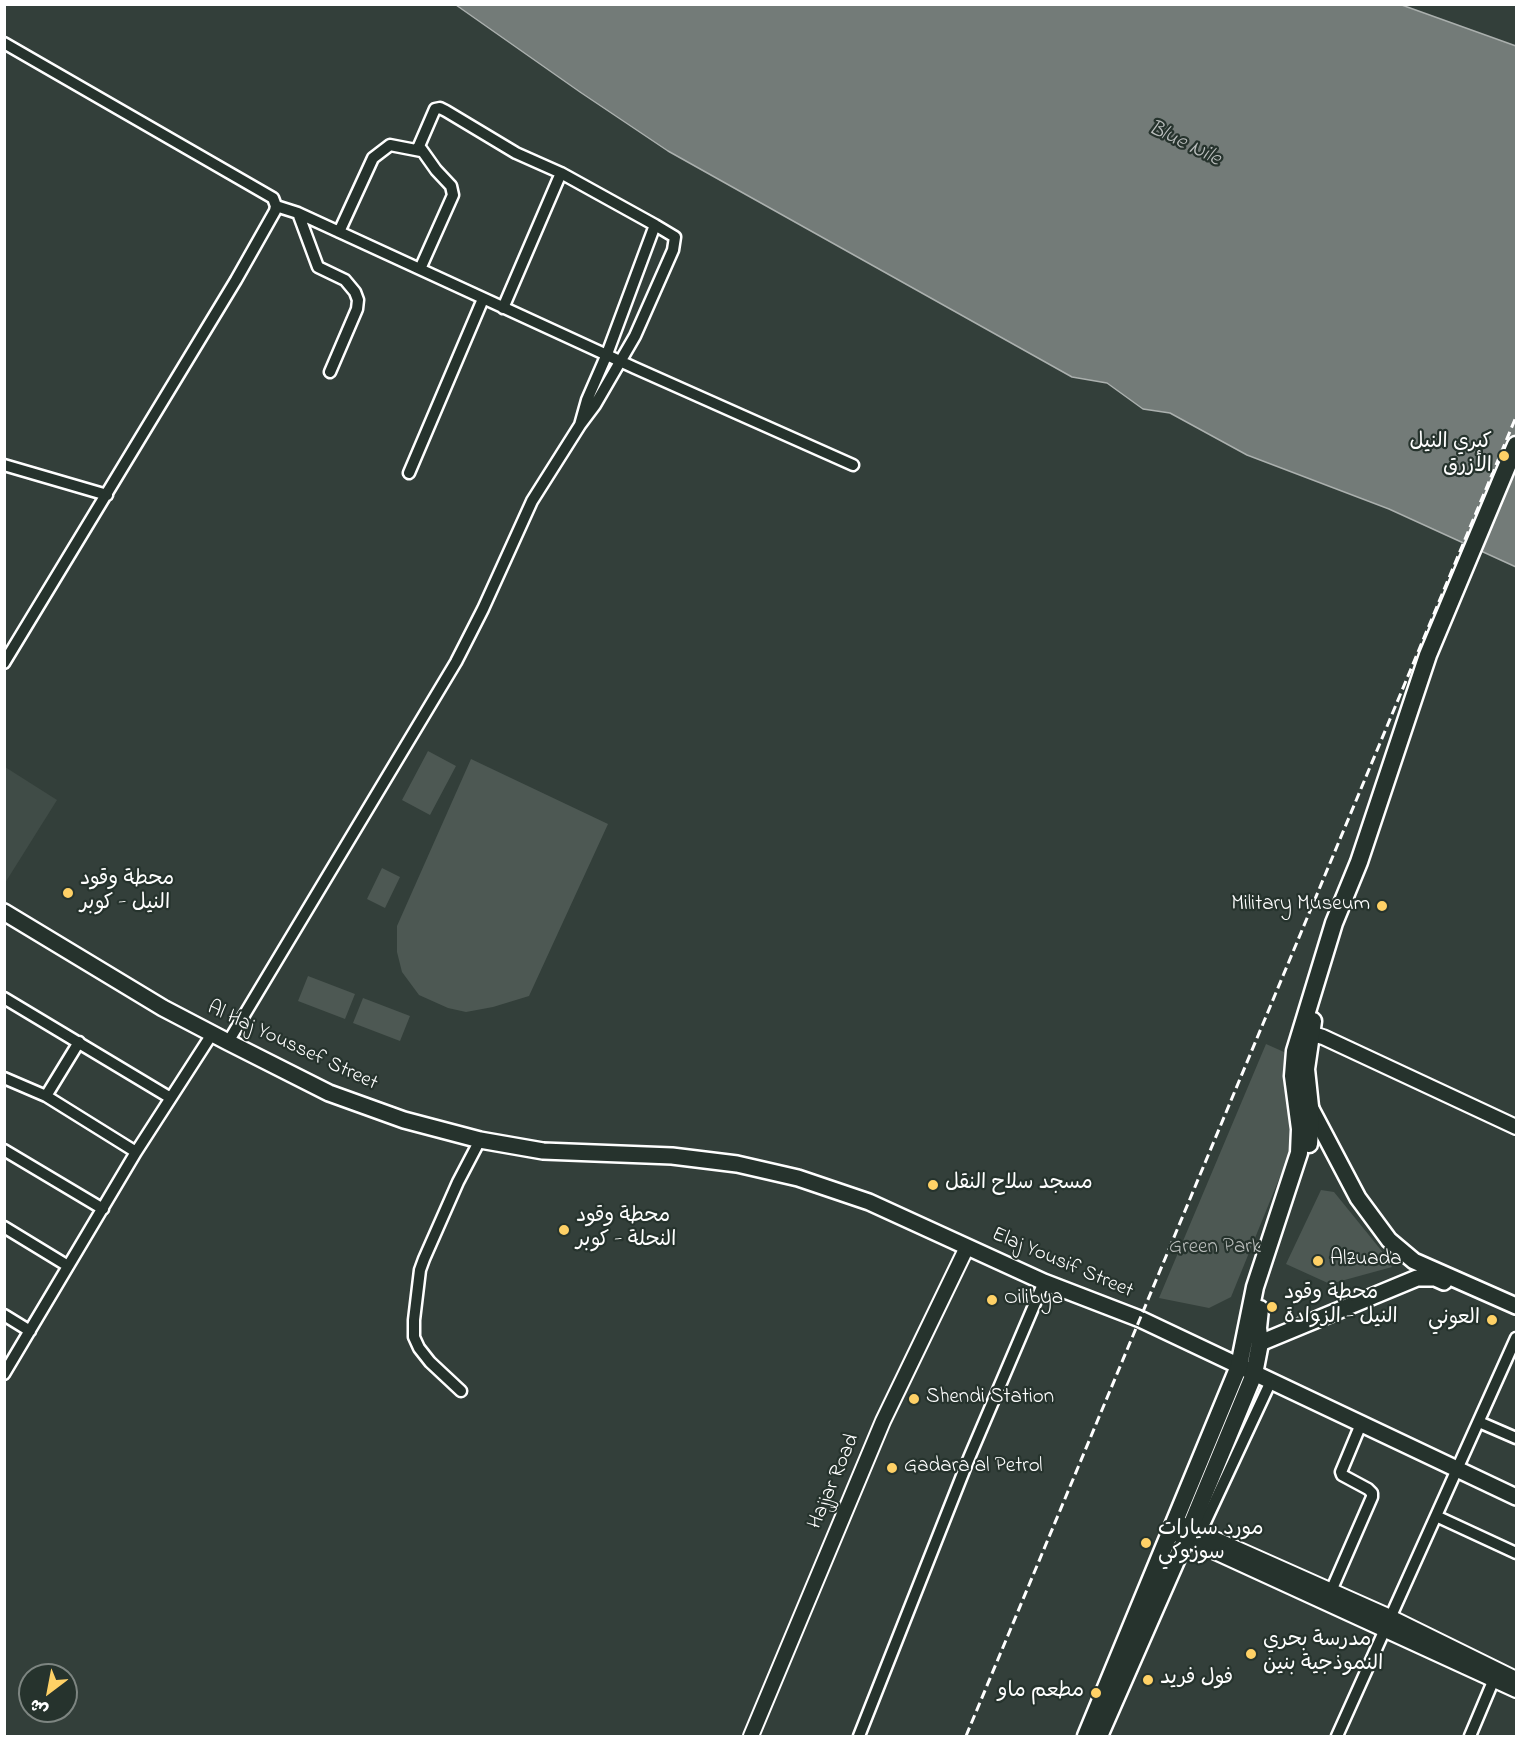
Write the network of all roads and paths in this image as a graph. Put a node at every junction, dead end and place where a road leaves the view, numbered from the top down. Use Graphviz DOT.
graph roads {
  1 [pos="4,42"];
  2 [pos="421,151"];
  3 [pos="561,173"];
  4 [pos="276,206"];
  5 [pos="298,213"];
  6 [pos="656,225"];
  7 [pos="339,232"];
  8 [pos="420,269"];
  9 [pos="483,299"];
  10 [pos="503,308"];
  11 [pos="607,354"];
  12 [pos="621,361"];
  13 [pos="330,372"];
  14 [pos="580,426"];
  15 [pos="1516,445"];
  16 [pos="1516,462"];
  17 [pos="4,465"];
  18 [pos="853,465"];
  19 [pos="409,473"];
  20 [pos="107,495"];
  21 [pos="1449,614"];
  22 [pos="4,663"];
  23 [pos="4,912"];
  24 [pos="4,998"];
  25 [pos="1311,1033"];
  26 [pos="212,1034"];
  27 [pos="79,1042"];
  28 [pos="228,1042"];
  29 [pos="6,1083"];
  30 [pos="46,1096"];
  31 [pos="169,1098"];
  32 [pos="1310,1105"];
  33 [pos="1516,1127"];
  34 [pos="480,1140"];
  35 [pos="4,1150"];
  36 [pos="136,1152"];
  37 [pos="103,1209"];
  38 [pos="4,1227"];
  39 [pos="967,1247"];
  40 [pos="68,1266"];
  41 [pos="1044,1282"];
  42 [pos="1516,1306"];
  43 [pos="1516,1313"];
  44 [pos="4,1316"];
  45 [pos="30,1331"];
  46 [pos="1516,1338"];
  47 [pos="1260,1343"];
  48 [pos="1512,1359"];
  49 [pos="1247,1370"];
  50 [pos="4,1374"];
  51 [pos="1271,1381"];
  52 [pos="461,1391"];
  53 [pos="1479,1422"];
  54 [pos="1361,1424"];
  55 [pos="1516,1438"];
  56 [pos="1458,1469"];
  57 [pos="1516,1497"];
  58 [pos="1436,1516"];
  59 [pos="1185,1530"];
  60 [pos="1516,1553"];
  61 [pos="1331,1592"];
  62 [pos="1387,1623"];
  63 [pos="1494,1679"];
  64 [pos="1516,1679"];
  65 [pos="1516,1690"];
  66 [pos="752,1737"];
  67 [pos="859,1737"];
  68 [pos="1086,1737"];
  69 [pos="1100,1737"];
  70 [pos="1337,1737"];
  71 [pos="1470,1737"];
  1 -- 4 [label="street"];
  2 -- 3 [label="street"];
  2 -- 7 [label="street"];
  2 -- 8 [label="street"];
  3 -- 6 [label="street"];
  3 -- 10 [label="street"];
  4 -- 5 [label="street"];
  4 -- 20 [label="street"];
  5 -- 7 [label="street"];
  5 -- 13 [label="street"];
  6 -- 11 [label="street"];
  6 -- 12 [label="street"];
  7 -- 8 [label="street"];
  8 -- 9 [label="street"];
  9 -- 10 [label="street"];
  9 -- 19 [label="street"];
  10 -- 11 [label="street"];
  11 -- 12 [label="street"];
  11 -- 14 [label="street"];
  12 -- 14 [label="street"];
  12 -- 18 [label="street"];
  14 -- 28 [label="street"];
  15 -- 21 [label="main road"];
  16 -- 21 [label="main road"];
  17 -- 20 [label="street"];
  20 -- 22 [label="street"];
  21 -- 25 [label="main road"];
  21 -- 49 [label="main road"];
  23 -- 26 [label="main road, Al Haj Youssef Street"];
  24 -- 27 [label="street"];
  25 -- 32 [label="main road"];
  25 -- 33 [label="street"];
  26 -- 28 [label="main road, Al Haj Youssef Street"];
  26 -- 31 [label="street"];
  27 -- 30 [label="street"];
  27 -- 31 [label="street"];
  28 -- 34 [label="main road, Al Haj Youssef Street"];
  29 -- 30 [label="street"];
  30 -- 36 [label="street"];
  31 -- 36 [label="street"];
  32 -- 42 [label="main road"];
  32 -- 47 [label="main road"];
  34 -- 39 [label="main road, Elaj Yousif Street"];
  34 -- 52 [label="street"];
  35 -- 37 [label="street"];
  36 -- 37 [label="street"];
  37 -- 40 [label="street"];
  38 -- 40 [label="street"];
  39 -- 41 [label="main road, Elaj Yousif Street"];
  39 -- 66 [label="street, Hajjar Road"];
  40 -- 45 [label="street"];
  41 -- 49 [label="main road, Elaj Yousif Street"];
  41 -- 67 [label="street"];
  43 -- 47 [label="main road"];
  44 -- 45 [label="street"];
  45 -- 50 [label="street"];
  46 -- 48 [label="street"];
  47 -- 49 [label="main road"];
  48 -- 53 [label="street"];
  49 -- 51 [label="main road, Elaj Yousif Street"];
  49 -- 59 [label="main road"];
  51 -- 54 [label="main road, Elaj Yousif Street"];
  51 -- 59 [label="street"];
  53 -- 55 [label="street"];
  53 -- 56 [label="street"];
  54 -- 56 [label="main road, Elaj Yousif Street"];
  54 -- 61 [label="street"];
  56 -- 57 [label="main road, Elaj Yousif Street"];
  56 -- 58 [label="street"];
  58 -- 60 [label="street"];
  58 -- 62 [label="street"];
  59 -- 61 [label="street"];
  59 -- 62 [label="street"];
  59 -- 68 [label="main road"];
  59 -- 69 [label="main road"];
  61 -- 62 [label="street"];
  62 -- 63 [label="street"];
  62 -- 64 [label="street"];
  62 -- 70 [label="street"];
  63 -- 65 [label="street"];
  63 -- 71 [label="street"];
}
